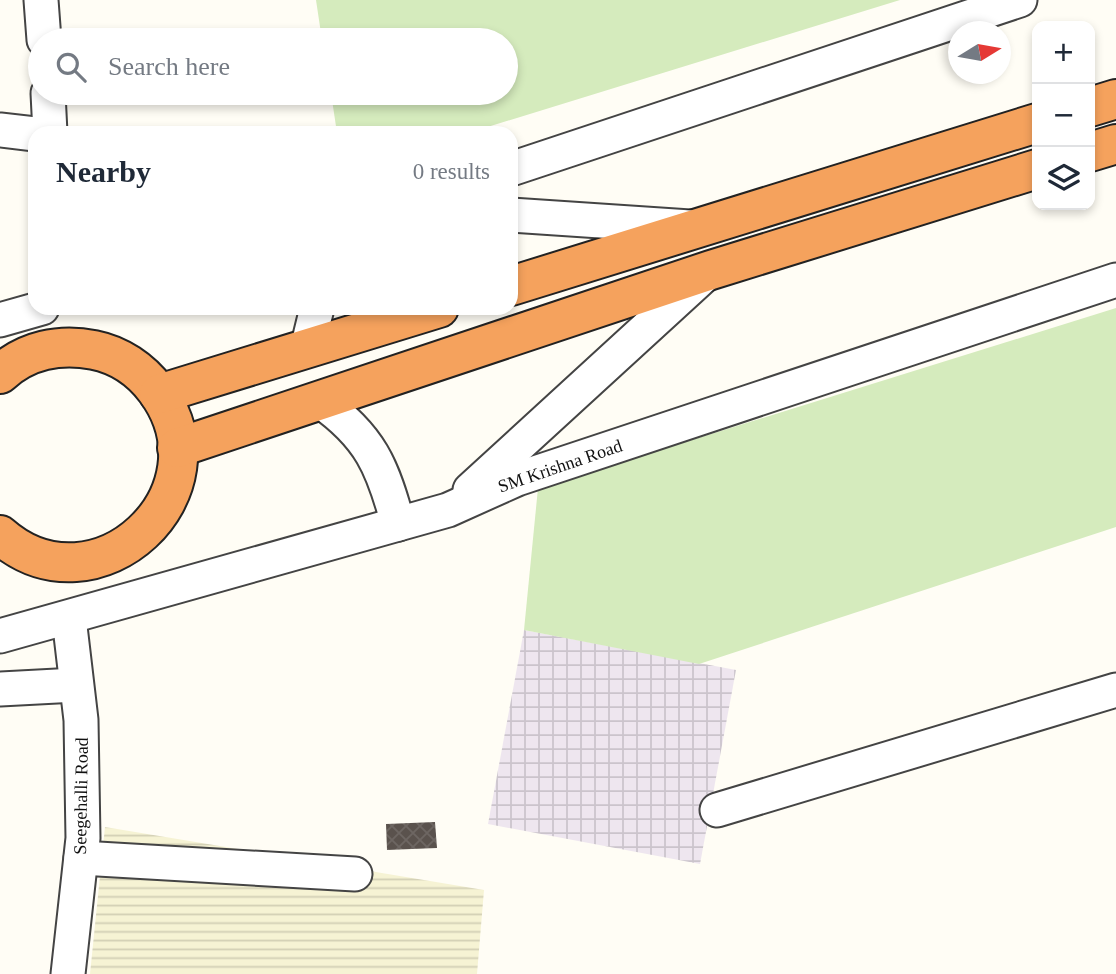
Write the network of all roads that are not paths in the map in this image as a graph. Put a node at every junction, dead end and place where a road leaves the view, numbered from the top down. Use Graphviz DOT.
graph roads {
  1 [pos="41,0"];
  2 [pos="1020,0"];
  3 [pos="43,28"];
  4 [pos="1116,99"];
  5 [pos="49,105"];
  6 [pos="1095,105"];
  7 [pos="1032,125"];
  8 [pos="50,126"];
  9 [pos="0,130"];
  10 [pos="28,133"];
  11 [pos="1116,144"];
  12 [pos="1095,150"];
  13 [pos="518,167"];
  14 [pos="1032,171"];
  15 [pos="518,215"];
  16 [pos="698,228"];
  17 [pos="711,270"];
  18 [pos="1116,280"];
  19 [pos="518,284"];
  20 [pos="28,312"];
  21 [pos="315,315"];
  22 [pos="416,315"];
  23 [pos="0,320"];
  24 [pos="307,349"];
  25 [pos="0,374"];
  26 [pos="159,394"];
  27 [pos="320,401"];
  28 [pos="177,448"];
  29 [pos="448,510"];
  30 [pos="398,524"];
  31 [pos="0,535"];
  32 [pos="69,618"];
  33 [pos="0,636"];
  34 [pos="76,685"];
  35 [pos="0,689"];
  36 [pos="1116,690"];
  37 [pos="717,810"];
  38 [pos="81,858"];
  39 [pos="355,874"];
  40 [pos="68,974"];
  1 -- 3 [label="street"];
  2 -- 13 [label="street"];
  4 -- 6 [label="highway"];
  5 -- 8 [label="street"];
  7 -- 16 [label="highway"];
  9 -- 10 [label="street"];
  11 -- 12 [label="highway"];
  14 -- 17 [label="highway"];
  15 -- 16 [label="street"];
  16 -- 19 [label="highway"];
  17 -- 27 [label="highway"];
  17 -- 29 [label="street"];
  18 -- 29 [label="street, SM Krishna Road"];
  20 -- 23 [label="street"];
  21 -- 24 [label="street"];
  22 -- 24 [label="highway"];
  24 -- 26 [label="highway"];
  25 -- 26 [label="highway"];
  26 -- 28 [label="highway"];
  27 -- 28 [label="highway"];
  27 -- 30 [label="street"];
  28 -- 31 [label="highway"];
  29 -- 30 [label="street, SM Krishna Road"];
  30 -- 32 [label="street, SM Krishna Road"];
  32 -- 33 [label="street, SM Krishna Road"];
  32 -- 34 [label="street, Seegehalli Road"];
  34 -- 35 [label="street"];
  34 -- 38 [label="street, Seegehalli Road"];
  36 -- 37 [label="street"];
  38 -- 39 [label="street"];
  38 -- 40 [label="street, Seegehalli Road"];
}
